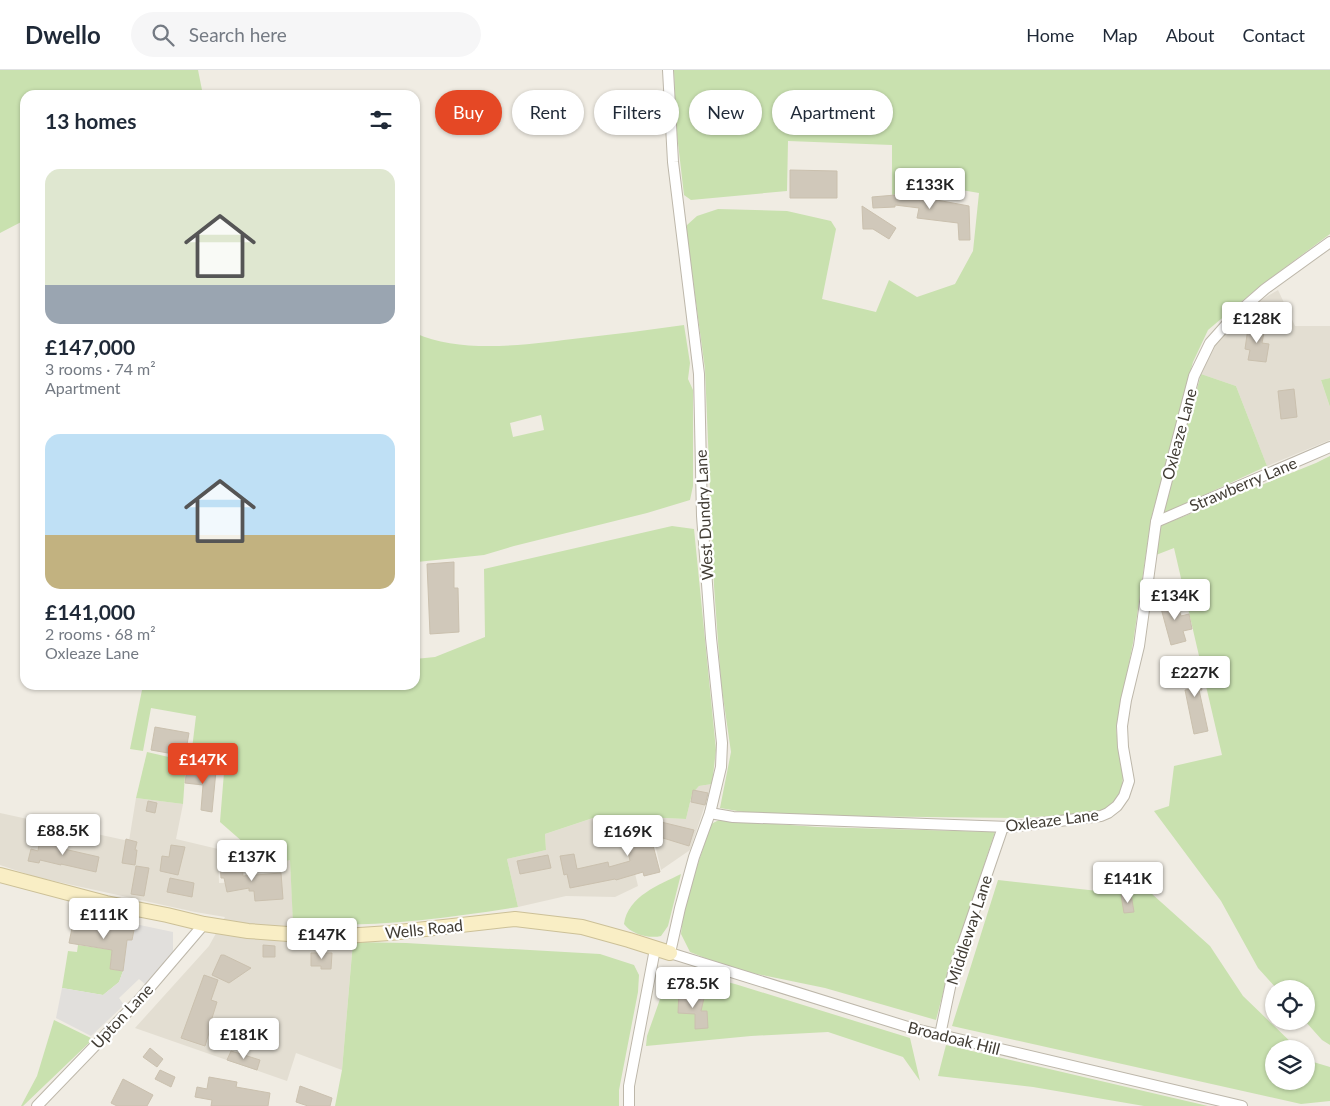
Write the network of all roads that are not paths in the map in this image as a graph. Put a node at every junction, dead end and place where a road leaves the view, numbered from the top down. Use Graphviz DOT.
graph roads {
  1 [pos="668,70"];
  2 [pos="1330,242"];
  3 [pos="1330,447"];
  4 [pos="1156,522"];
  5 [pos="710,813"];
  6 [pos="1003,827"];
  7 [pos="0,875"];
  8 [pos="204,924"];
  9 [pos="656,949"];
  10 [pos="670,953"];
  11 [pos="940,1035"];
  12 [pos="37,1106"];
  13 [pos="628,1106"];
  14 [pos="1242,1106"];
  1 -- 5 [label="street, West Dundry Lane"];
  2 -- 4 [label="street, Oxleaze Lane"];
  3 -- 4 [label="street, Strawberry Lane"];
  4 -- 6 [label="street, Oxleaze Lane"];
  5 -- 6 [label="street, Oxleaze Lane"];
  5 -- 10 [label="street, West Dundry Lane"];
  6 -- 11 [label="street, Middleway Lane"];
  7 -- 8 [label="street, Wells Road"];
  8 -- 9 [label="street, Wells Road"];
  8 -- 12 [label="street, Upton Lane"];
  9 -- 10 [label="street, Wells Road"];
  9 -- 13 [label="street"];
  10 -- 11 [label="street, Broadoak Hill"];
  11 -- 14 [label="street, Broadoak Hill"];
}
